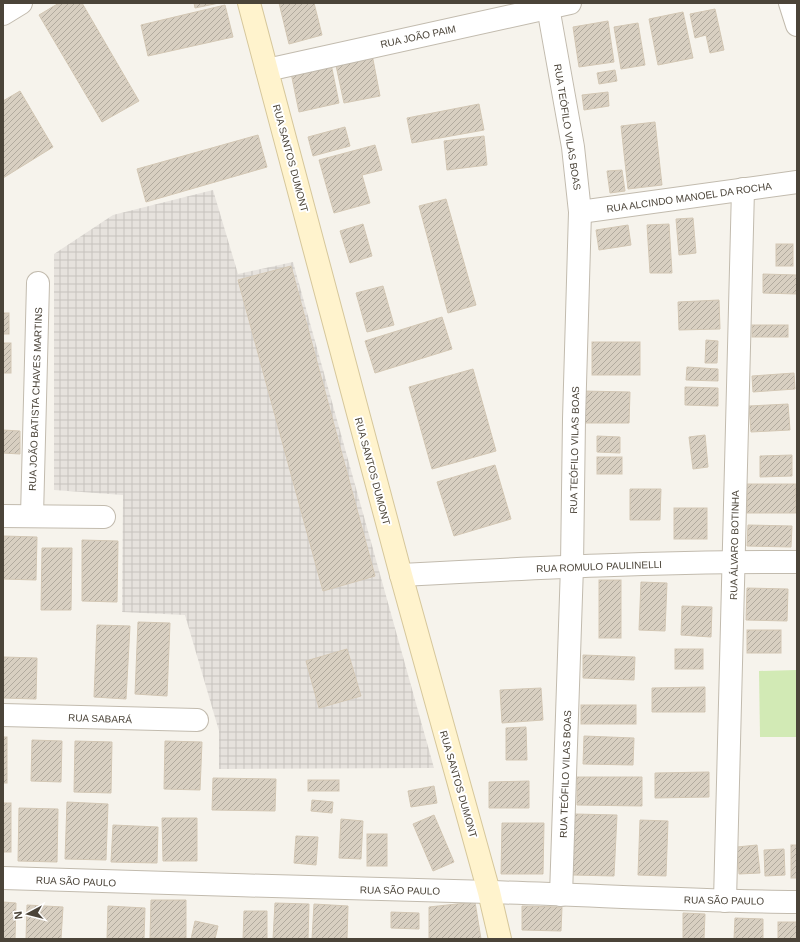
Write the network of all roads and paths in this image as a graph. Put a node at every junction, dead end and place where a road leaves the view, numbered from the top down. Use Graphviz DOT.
graph roads {
  1 [pos="21,3"];
  2 [pos="249,3"];
  3 [pos="570,3"];
  4 [pos="790,3"];
  5 [pos="548,7"];
  6 [pos="3,14"];
  7 [pos="797,25"];
  8 [pos="267,70"];
  9 [pos="797,182"];
  10 [pos="743,189"];
  11 [pos="580,212"];
  12 [pos="38,283"];
  13 [pos="3,516"];
  14 [pos="32,516"];
  15 [pos="104,517"];
  16 [pos="734,561"];
  17 [pos="797,562"];
  18 [pos="572,566"];
  19 [pos="401,575"];
  20 [pos="3,715"];
  21 [pos="198,720"];
  22 [pos="3,878"];
  23 [pos="489,892"];
  24 [pos="561,895"];
  25 [pos="725,901"];
  26 [pos="797,902"];
  27 [pos="500,939"];
  1 -- 6 [label="street"];
  2 -- 8 [label="main road, RUA SANTOS DUMONT"];
  3 -- 5 [label="street, RUA JOÃO PAIM"];
  4 -- 7 [label="street"];
  5 -- 8 [label="street, RUA JOÃO PAIM"];
  5 -- 11 [label="street, RUA TEÓFILO VILAS BOAS"];
  8 -- 19 [label="main road, RUA SANTOS DUMONT"];
  9 -- 10 [label="street, RUA ALCINDO MANOEL DA ROCHA"];
  10 -- 11 [label="street, RUA ALCINDO MANOEL DA ROCHA"];
  10 -- 16 [label="street, RUA ÁLVARO BOTINHA"];
  11 -- 18 [label="street, RUA TEÓFILO VILAS BOAS"];
  12 -- 14 [label="street, RUA JOÃO BATISTA CHAVES MARTINS"];
  13 -- 14 [label="street"];
  14 -- 15 [label="street"];
  16 -- 17 [label="street, RUA ROMULO PAULINELLI"];
  16 -- 18 [label="street, RUA ROMULO PAULINELLI"];
  16 -- 25 [label="street, RUA ÁLVARO BOTINHA"];
  18 -- 19 [label="street, RUA ROMULO PAULINELLI"];
  18 -- 24 [label="street, RUA TEÓFILO VILAS BOAS"];
  19 -- 23 [label="main road, RUA SANTOS DUMONT"];
  20 -- 21 [label="street, RUA SABARÁ"];
  22 -- 23 [label="street, RUA SÃO PAULO"];
  23 -- 24 [label="street, RUA SÃO PAULO"];
  23 -- 27 [label="main road, RUA SANTOS DUMONT"];
  24 -- 25 [label="street, RUA SÃO PAULO"];
  25 -- 26 [label="street, RUA SÃO PAULO"];
}
